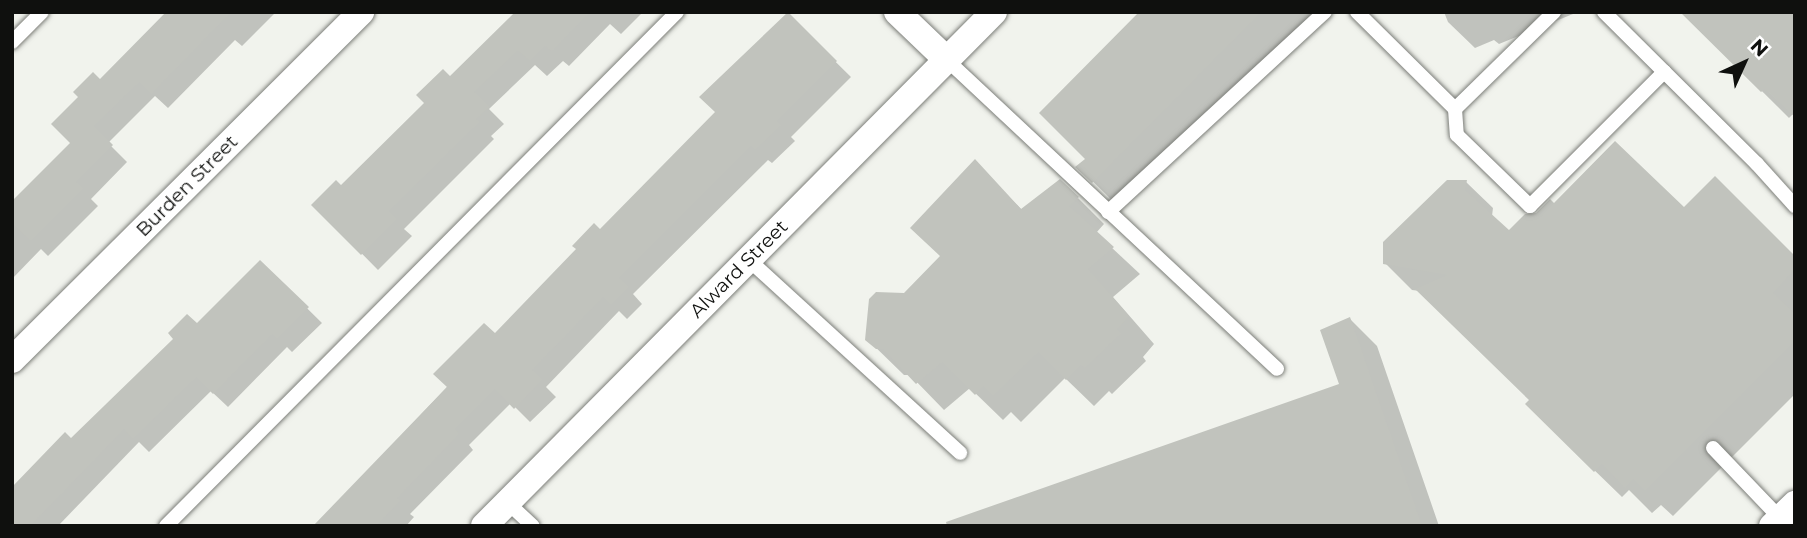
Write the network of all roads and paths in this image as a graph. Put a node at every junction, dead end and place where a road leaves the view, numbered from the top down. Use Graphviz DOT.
graph roads {
  1 [pos="42,12"];
  2 [pos="361,12"];
  3 [pos="677,12"];
  4 [pos="897,12"];
  5 [pos="994,12"];
  6 [pos="1325,12"];
  7 [pos="1357,12"];
  8 [pos="1554,12"];
  9 [pos="1604,12"];
  10 [pos="12,42"];
  11 [pos="947,60"];
  12 [pos="1664,72"];
  13 [pos="1455,109"];
  14 [pos="1793,200"];
  15 [pos="1108,212"];
  16 [pos="749,260"];
  17 [pos="12,360"];
  18 [pos="1277,369"];
  19 [pos="1713,449"];
  20 [pos="960,453"];
  21 [pos="507,502"];
  22 [pos="1782,516"];
  23 [pos="166,526"];
  24 [pos="484,526"];
  25 [pos="533,526"];
  1 -- 10 [label="lane"];
  2 -- 17 [label="street, Burden Street"];
  3 -- 23 [label="lane"];
  4 -- 11 [label="street"];
  5 -- 11 [label="street, Alward Street"];
  6 -- 15 [label="lane"];
  7 -- 13 [label="lane"];
  8 -- 13 [label="lane"];
  9 -- 12 [label="lane"];
  11 -- 15 [label="lane"];
  11 -- 16 [label="street, Alward Street"];
  12 -- 13 [label="lane"];
  12 -- 14 [label="lane"];
  15 -- 18 [label="lane"];
  16 -- 20 [label="lane"];
  16 -- 21 [label="street, Alward Street"];
  19 -- 22 [label="lane"];
  21 -- 24 [label="street, Alward Street"];
  21 -- 25 [label="lane"];
}
